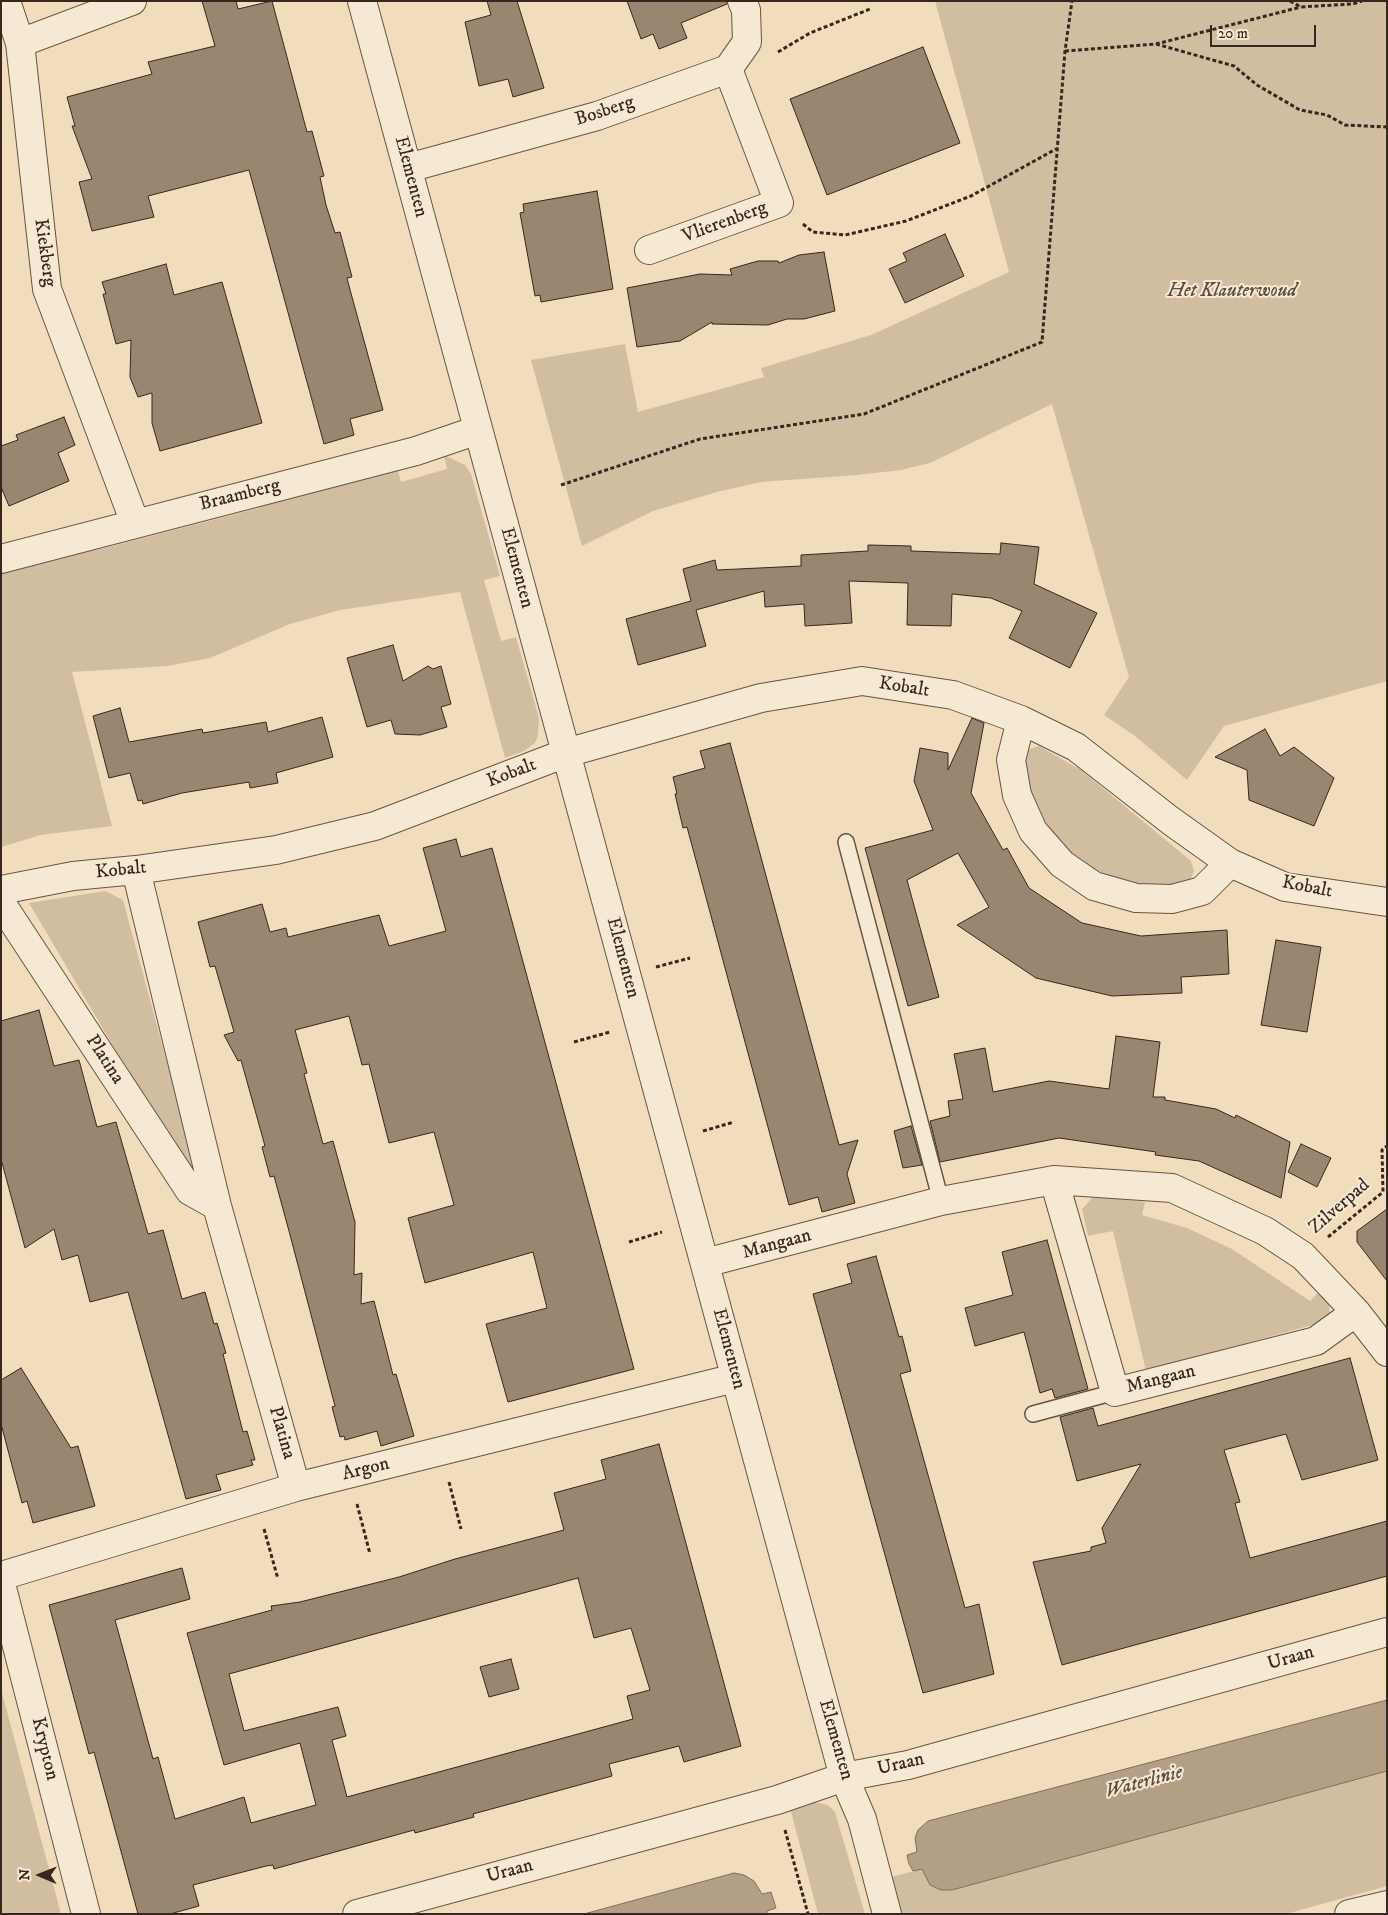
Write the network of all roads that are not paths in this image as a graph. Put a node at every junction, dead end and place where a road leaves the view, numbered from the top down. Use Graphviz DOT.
graph roads {
  1 [pos="6,1"];
  2 [pos="132,1"];
  3 [pos="362,1"];
  4 [pos="742,1"];
  5 [pos="20,43"];
  6 [pos="728,69"];
  7 [pos="408,168"];
  8 [pos="649,250"];
  9 [pos="478,430"];
  10 [pos="135,523"];
  11 [pos="1,559"];
  12 [pos="1021,720"];
  13 [pos="566,753"];
  14 [pos="846,842"];
  15 [pos="1230,863"];
  16 [pos="136,870"];
  17 [pos="1,890"];
  18 [pos="1387,902"];
  19 [pos="1,904"];
  20 [pos="1054,1180"];
  21 [pos="941,1200"];
  22 [pos="217,1206"];
  23 [pos="705,1263"];
  24 [pos="1356,1312"];
  25 [pos="1387,1352"];
  26 [pos="735,1378"];
  27 [pos="1114,1392"];
  28 [pos="1033,1414"];
  29 [pos="296,1487"];
  30 [pos="1,1576"];
  31 [pos="1,1584"];
  32 [pos="1387,1632"];
  33 [pos="844,1777"];
  34 [pos="1387,1905"];
  35 [pos="86,1914"];
  36 [pos="357,1914"];
  37 [pos="887,1914"];
  38 [pos="1349,1914"];
  1 -- 5 [label="street, Kiekberg"];
  2 -- 5 [label="street"];
  3 -- 7 [label="street, Elementen"];
  4 -- 6 [label="street"];
  5 -- 10 [label="street, Kiekberg"];
  6 -- 7 [label="street, Bosberg"];
  6 -- 8 [label="street, Vlierenberg"];
  7 -- 9 [label="street, Elementen"];
  9 -- 10 [label="street, Braamberg"];
  9 -- 13 [label="street, Elementen"];
  10 -- 11 [label="street, Braamberg"];
  12 -- 13 [label="street, Kobalt"];
  12 -- 15 [label="street, Kobalt"];
  12 -- 15 [label="street"];
  13 -- 16 [label="street, Kobalt"];
  13 -- 23 [label="street, Elementen"];
  14 -- 21 [label="lane"];
  15 -- 18 [label="street, Kobalt"];
  16 -- 17 [label="street, Kobalt"];
  16 -- 22 [label="street, Platina"];
  19 -- 22 [label="street, Platina"];
  20 -- 21 [label="street, Mangaan"];
  20 -- 24 [label="street, Mangaan"];
  20 -- 27 [label="street, Mangaan"];
  21 -- 23 [label="street, Mangaan"];
  22 -- 29 [label="street, Platina"];
  23 -- 26 [label="street, Elementen"];
  24 -- 25 [label="street, Mangaan"];
  24 -- 27 [label="street, Mangaan"];
  26 -- 29 [label="street, Argon"];
  26 -- 33 [label="street, Elementen"];
  27 -- 28 [label="lane"];
  29 -- 30 [label="street, Argon"];
  31 -- 35 [label="street, Krypton"];
  32 -- 33 [label="street, Uraan"];
  33 -- 36 [label="street, Uraan"];
  33 -- 37 [label="street, Elementen"];
  34 -- 38 [label="street"];
}
